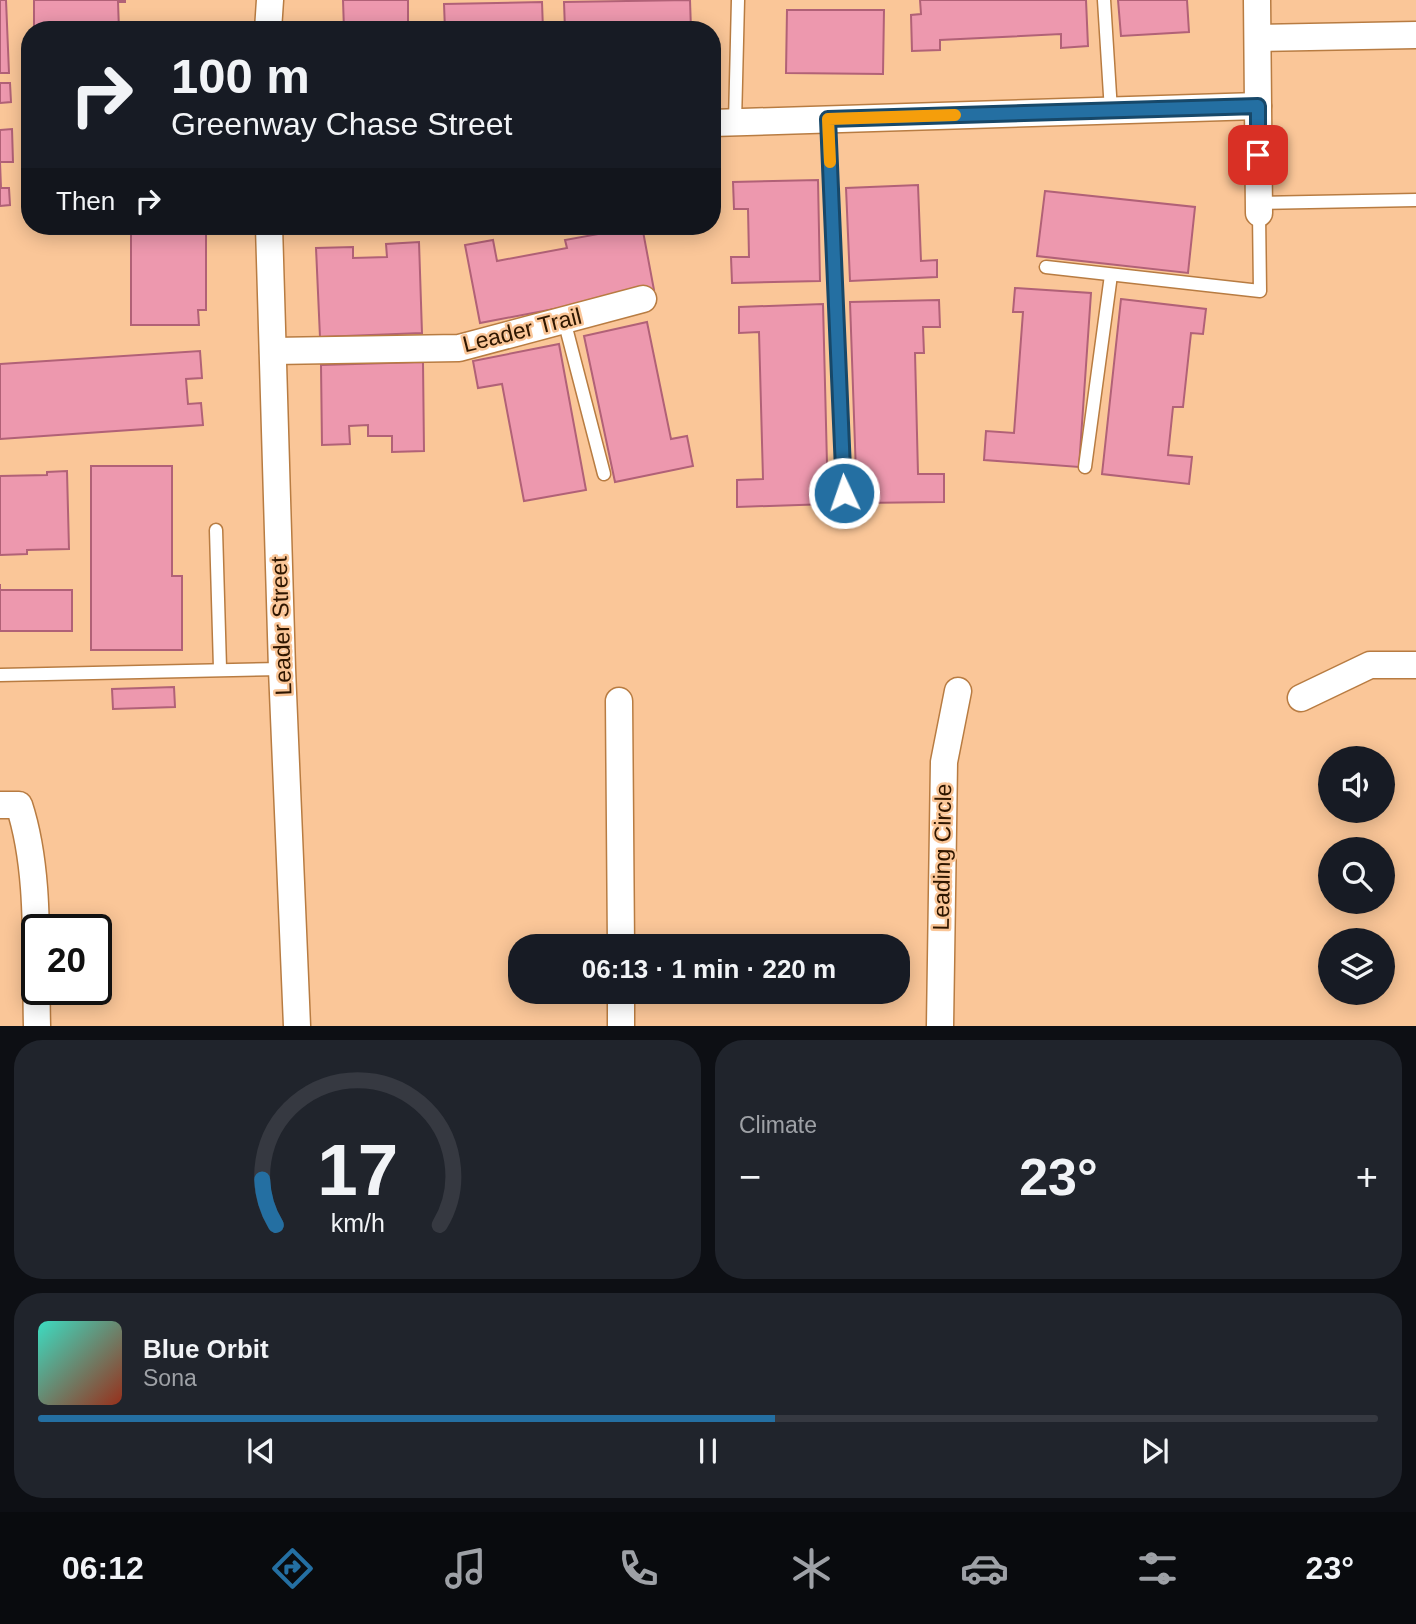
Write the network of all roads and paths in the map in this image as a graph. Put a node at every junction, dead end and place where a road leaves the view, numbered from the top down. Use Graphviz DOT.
graph roads {
  1 [pos="270,0"];
  2 [pos="738,0"];
  3 [pos="1104,0"];
  4 [pos="1257,0"];
  5 [pos="269,21"];
  6 [pos="1416,35"];
  7 [pos="1258,38"];
  8 [pos="1258,106"];
  9 [pos="1111,111"];
  10 [pos="828,119"];
  11 [pos="724,122"];
  12 [pos="1416,200"];
  13 [pos="1259,208"];
  14 [pos="269,235"];
  15 [pos="1046,267"];
  16 [pos="1111,275"];
  17 [pos="643,299"];
  18 [pos="564,320"];
  19 [pos="273,351"];
  20 [pos="1085,467"];
  21 [pos="604,474"];
  22 [pos="844,493"];
  23 [pos="216,530"];
  24 [pos="1416,665"];
  25 [pos="220,668"];
  26 [pos="282,669"];
  27 [pos="0,675"];
  28 [pos="958,691"];
  29 [pos="1301,698"];
  30 [pos="619,701"];
  31 [pos="0,805"];
  32 [pos="621,934"];
  33 [pos="621,1004"];
  34 [pos="37,1026"];
  35 [pos="297,1026"];
  36 [pos="621,1026"];
  37 [pos="940,1026"];
  1 -- 5 [label="street"];
  2 -- 11 [label="lane"];
  3 -- 9 [label="lane"];
  4 -- 7 [label="street"];
  6 -- 7 [label="street"];
  7 -- 8 [label="street"];
  8 -- 9 [label="street"];
  8 -- 13 [label="street"];
  9 -- 10 [label="street"];
  10 -- 11 [label="street"];
  10 -- 22 [label="lane"];
  12 -- 13 [label="lane"];
  13 -- 16 [label="lane"];
  14 -- 19 [label="street, Leader Street"];
  15 -- 16 [label="lane"];
  16 -- 20 [label="lane"];
  17 -- 18 [label="street, Leader Trail"];
  18 -- 19 [label="street, Leader Trail"];
  18 -- 21 [label="lane"];
  19 -- 26 [label="street, Leader Street"];
  23 -- 25 [label="lane"];
  24 -- 29 [label="street"];
  25 -- 26 [label="lane"];
  25 -- 27 [label="lane"];
  26 -- 35 [label="street, Leader Street"];
  28 -- 37 [label="street, Leading Circle"];
  30 -- 32 [label="street"];
  31 -- 34 [label="street"];
  33 -- 36 [label="street"];
}
